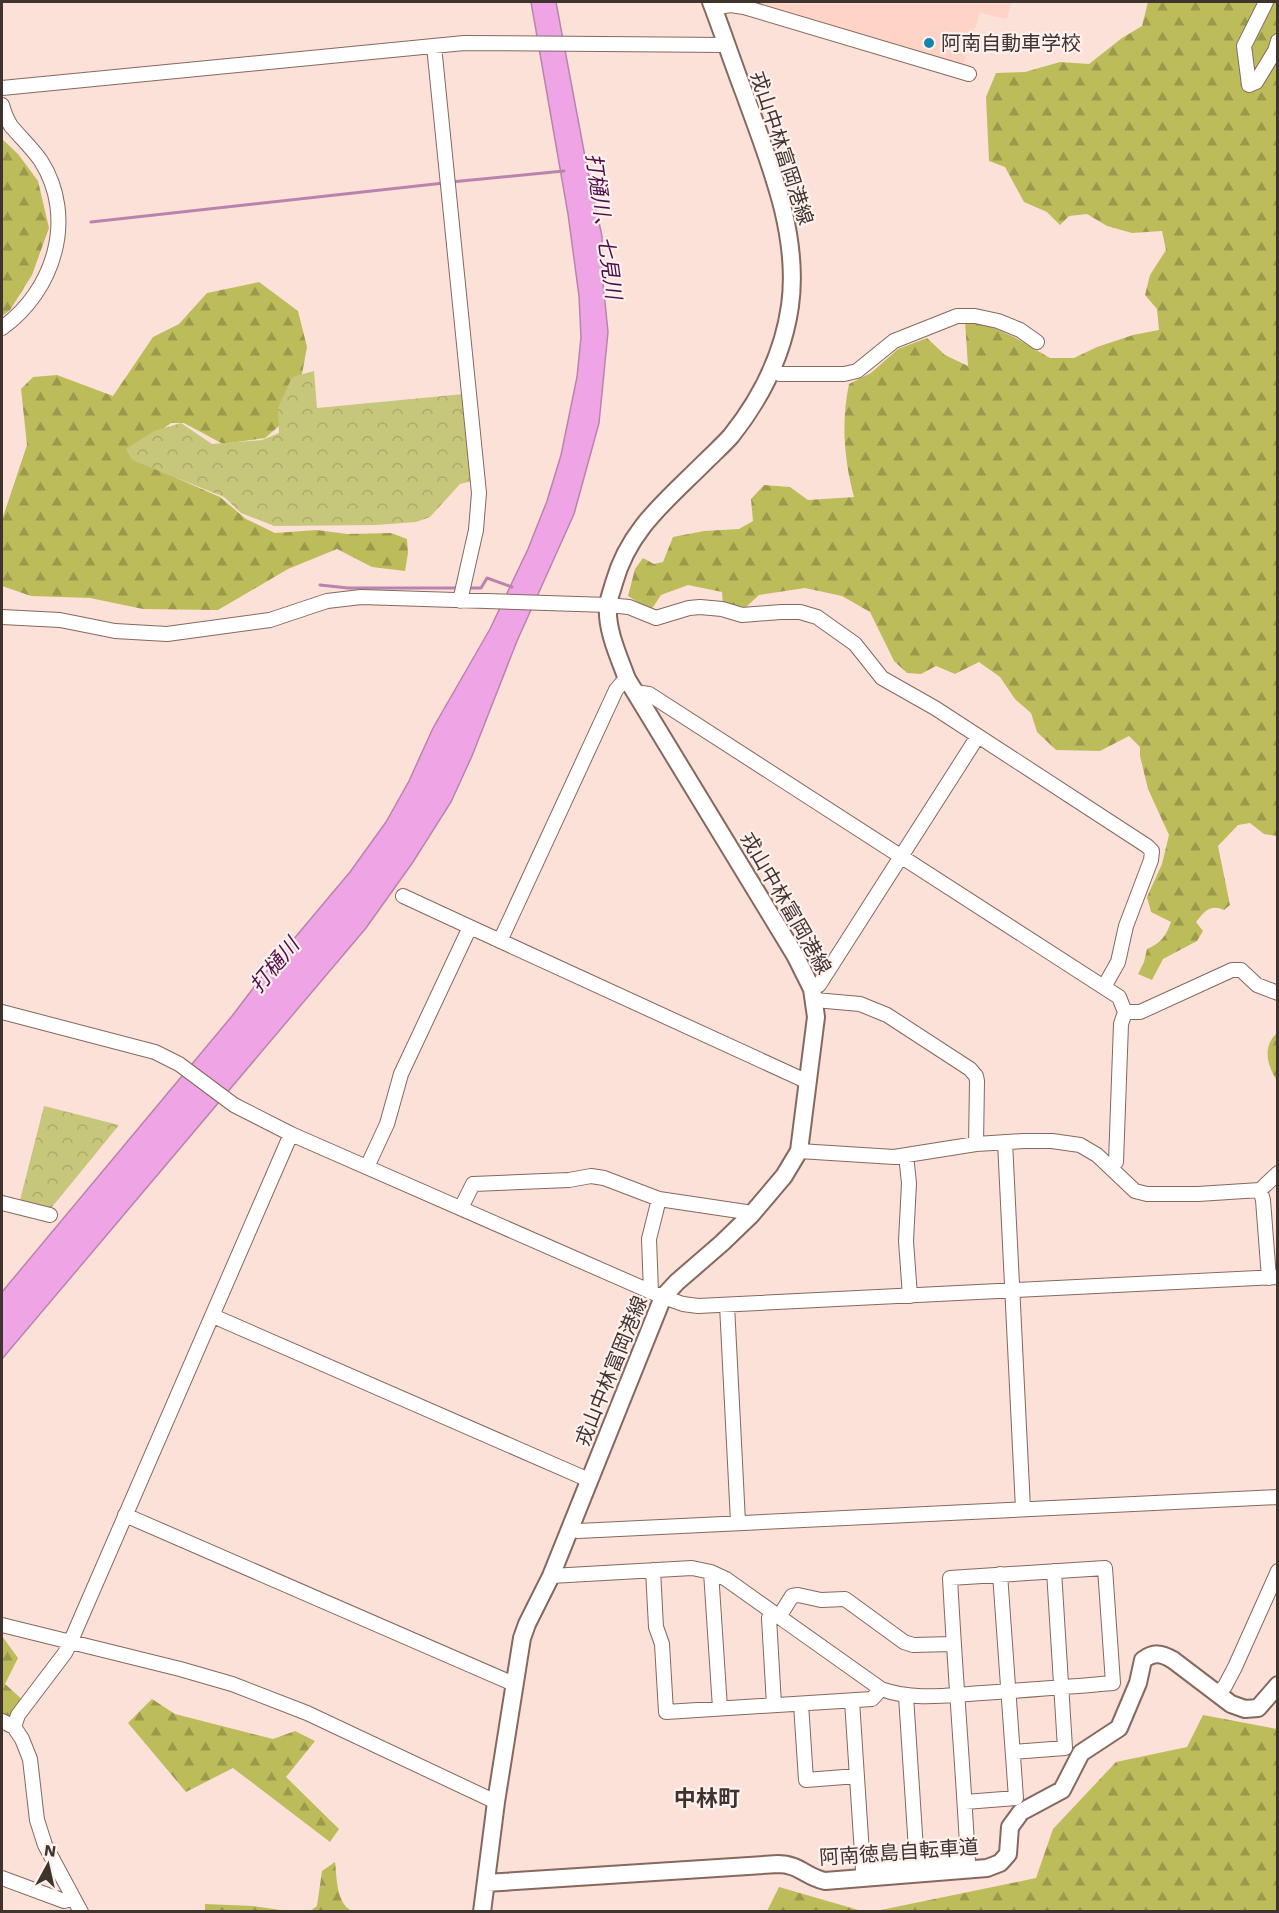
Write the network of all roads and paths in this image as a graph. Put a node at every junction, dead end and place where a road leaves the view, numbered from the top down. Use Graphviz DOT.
graph roads {
  1 [pos="1266,2"];
  2 [pos="712,4"];
  3 [pos="1278,41"];
  4 [pos="434,45"];
  5 [pos="726,45"];
  6 [pos="969,74"];
  7 [pos="2,88"];
  8 [pos="2,105"];
  9 [pos="2,328"];
  10 [pos="1037,342"];
  11 [pos="772,372"];
  12 [pos="460,601"];
  13 [pos="608,605"];
  14 [pos="2,617"];
  15 [pos="631,686"];
  16 [pos="978,736"];
  17 [pos="901,858"];
  18 [pos="403,896"];
  19 [pos="470,927"];
  20 [pos="500,941"];
  21 [pos="1104,987"];
  22 [pos="1278,993"];
  23 [pos="814,995"];
  24 [pos="2,1012"];
  25 [pos="1125,1012"];
  26 [pos="808,1082"];
  27 [pos="291,1134"];
  28 [pos="1005,1142"];
  29 [pos="976,1144"];
  30 [pos="799,1152"];
  31 [pos="906,1155"];
  32 [pos="368,1167"];
  33 [pos="1111,1168"];
  34 [pos="1278,1173"];
  35 [pos="1260,1190"];
  36 [pos="658,1199"];
  37 [pos="2,1203"];
  38 [pos="461,1208"];
  39 [pos="50,1215"];
  40 [pos="751,1215"];
  41 [pos="1273,1278"];
  42 [pos="1013,1291"];
  43 [pos="657,1294"];
  44 [pos="910,1296"];
  45 [pos="727,1305"];
  46 [pos="213,1316"];
  47 [pos="589,1480"];
  48 [pos="1278,1497"];
  49 [pos="1023,1509"];
  50 [pos="125,1515"];
  51 [pos="738,1522"];
  52 [pos="570,1529"];
  53 [pos="653,1570"];
  54 [pos="1054,1571"];
  55 [pos="1278,1571"];
  56 [pos="711,1572"];
  57 [pos="1000,1574"];
  58 [pos="551,1576"];
  59 [pos="776,1614"];
  60 [pos="2,1625"];
  61 [pos="70,1643"];
  62 [pos="953,1644"];
  63 [pos="514,1684"];
  64 [pos="1278,1685"];
  65 [pos="1061,1688"];
  66 [pos="881,1689"];
  67 [pos="1009,1691"];
  68 [pos="1218,1693"];
  69 [pos="958,1694"];
  70 [pos="906,1696"];
  71 [pos="852,1701"];
  72 [pos="801,1704"];
  73 [pos="774,1705"];
  74 [pos="720,1708"];
  75 [pos="8,1724"];
  76 [pos="1014,1752"];
  77 [pos="857,1776"];
  78 [pos="496,1802"];
  79 [pos="965,1802"];
  80 [pos="916,1865"];
  81 [pos="2,1878"];
  82 [pos="486,1883"];
  83 [pos="67,1903"];
  84 [pos="81,1911"];
  85 [pos="482,1911"];
  1 -- 3 [label="street"];
  2 -- 5 [label="main road, 戎山中林富岡港線"];
  2 -- 6 [label="street"];
  4 -- 5 [label="street"];
  4 -- 7 [label="street"];
  4 -- 12 [label="street"];
  5 -- 11 [label="main road, 戎山中林富岡港線"];
  8 -- 9 [label="street"];
  10 -- 11 [label="street"];
  11 -- 13 [label="main road, 戎山中林富岡港線"];
  12 -- 13 [label="street"];
  12 -- 14 [label="street"];
  13 -- 15 [label="main road, 戎山中林富岡港線"];
  13 -- 16 [label="street"];
  15 -- 17 [label="street"];
  15 -- 20 [label="street"];
  15 -- 23 [label="main road, 戎山中林富岡港線"];
  16 -- 17 [label="street"];
  16 -- 21 [label="street"];
  17 -- 21 [label="street"];
  17 -- 23 [label="street"];
  18 -- 19 [label="street"];
  19 -- 20 [label="street"];
  19 -- 32 [label="street"];
  20 -- 26 [label="street"];
  21 -- 25 [label="street"];
  22 -- 25 [label="street"];
  23 -- 26 [label="main road, 戎山中林富岡港線"];
  23 -- 29 [label="street"];
  24 -- 27 [label="street"];
  25 -- 33 [label="street"];
  26 -- 30 [label="main road, 戎山中林富岡港線"];
  27 -- 32 [label="street"];
  27 -- 46 [label="street"];
  28 -- 29 [label="street"];
  28 -- 33 [label="street"];
  28 -- 42 [label="street"];
  29 -- 31 [label="street"];
  30 -- 31 [label="street"];
  30 -- 40 [label="main road, 戎山中林富岡港線"];
  31 -- 44 [label="street"];
  32 -- 38 [label="street"];
  33 -- 35 [label="street"];
  34 -- 35 [label="street"];
  35 -- 41 [label="street"];
  36 -- 38 [label="street"];
  36 -- 40 [label="street"];
  36 -- 43 [label="street"];
  37 -- 39 [label="street"];
  38 -- 43 [label="street"];
  40 -- 43 [label="main road, 戎山中林富岡港線"];
  41 -- 42 [label="street"];
  42 -- 44 [label="street"];
  42 -- 49 [label="street"];
  43 -- 45 [label="street"];
  43 -- 47 [label="main road, 戎山中林富岡港線"];
  44 -- 45 [label="street"];
  45 -- 51 [label="street"];
  46 -- 47 [label="street"];
  46 -- 50 [label="street"];
  47 -- 52 [label="main road, 戎山中林富岡港線"];
  48 -- 49 [label="street"];
  49 -- 51 [label="street"];
  50 -- 61 [label="street"];
  50 -- 63 [label="street"];
  51 -- 52 [label="street"];
  52 -- 58 [label="main road, 戎山中林富岡港線"];
  53 -- 56 [label="street"];
  53 -- 58 [label="street"];
  53 -- 74 [label="street"];
  54 -- 57 [label="street"];
  54 -- 65 [label="street"];
  54 -- 65 [label="street"];
  55 -- 68 [label="street"];
  56 -- 59 [label="street"];
  56 -- 74 [label="street"];
  57 -- 62 [label="street"];
  57 -- 67 [label="street"];
  58 -- 63 [label="main road, 戎山中林富岡港線"];
  59 -- 62 [label="street"];
  59 -- 66 [label="street"];
  59 -- 73 [label="street"];
  60 -- 61 [label="street"];
  61 -- 75 [label="street"];
  61 -- 78 [label="street"];
  62 -- 69 [label="street"];
  63 -- 78 [label="main road, 戎山中林富岡港線"];
  64 -- 68 [label="main road, 阿南徳島自転車道"];
  65 -- 67 [label="street"];
  65 -- 76 [label="street"];
  66 -- 70 [label="street"];
  66 -- 71 [label="street"];
  67 -- 69 [label="street"];
  67 -- 76 [label="street"];
  68 -- 82 [label="main road, 阿南徳島自転車道"];
  69 -- 70 [label="street"];
  69 -- 79 [label="street"];
  70 -- 80 [label="street"];
  71 -- 72 [label="street"];
  71 -- 77 [label="street"];
  72 -- 73 [label="street"];
  72 -- 77 [label="street"];
  73 -- 74 [label="street"];
  75 -- 83 [label="street"];
  76 -- 79 [label="street"];
  77 -- 80 [label="street"];
  78 -- 82 [label="main road, 戎山中林富岡港線"];
  79 -- 80 [label="street"];
  81 -- 83 [label="street"];
  82 -- 85 [label="main road, 戎山中林富岡港線"];
  83 -- 84 [label="street"];
}
